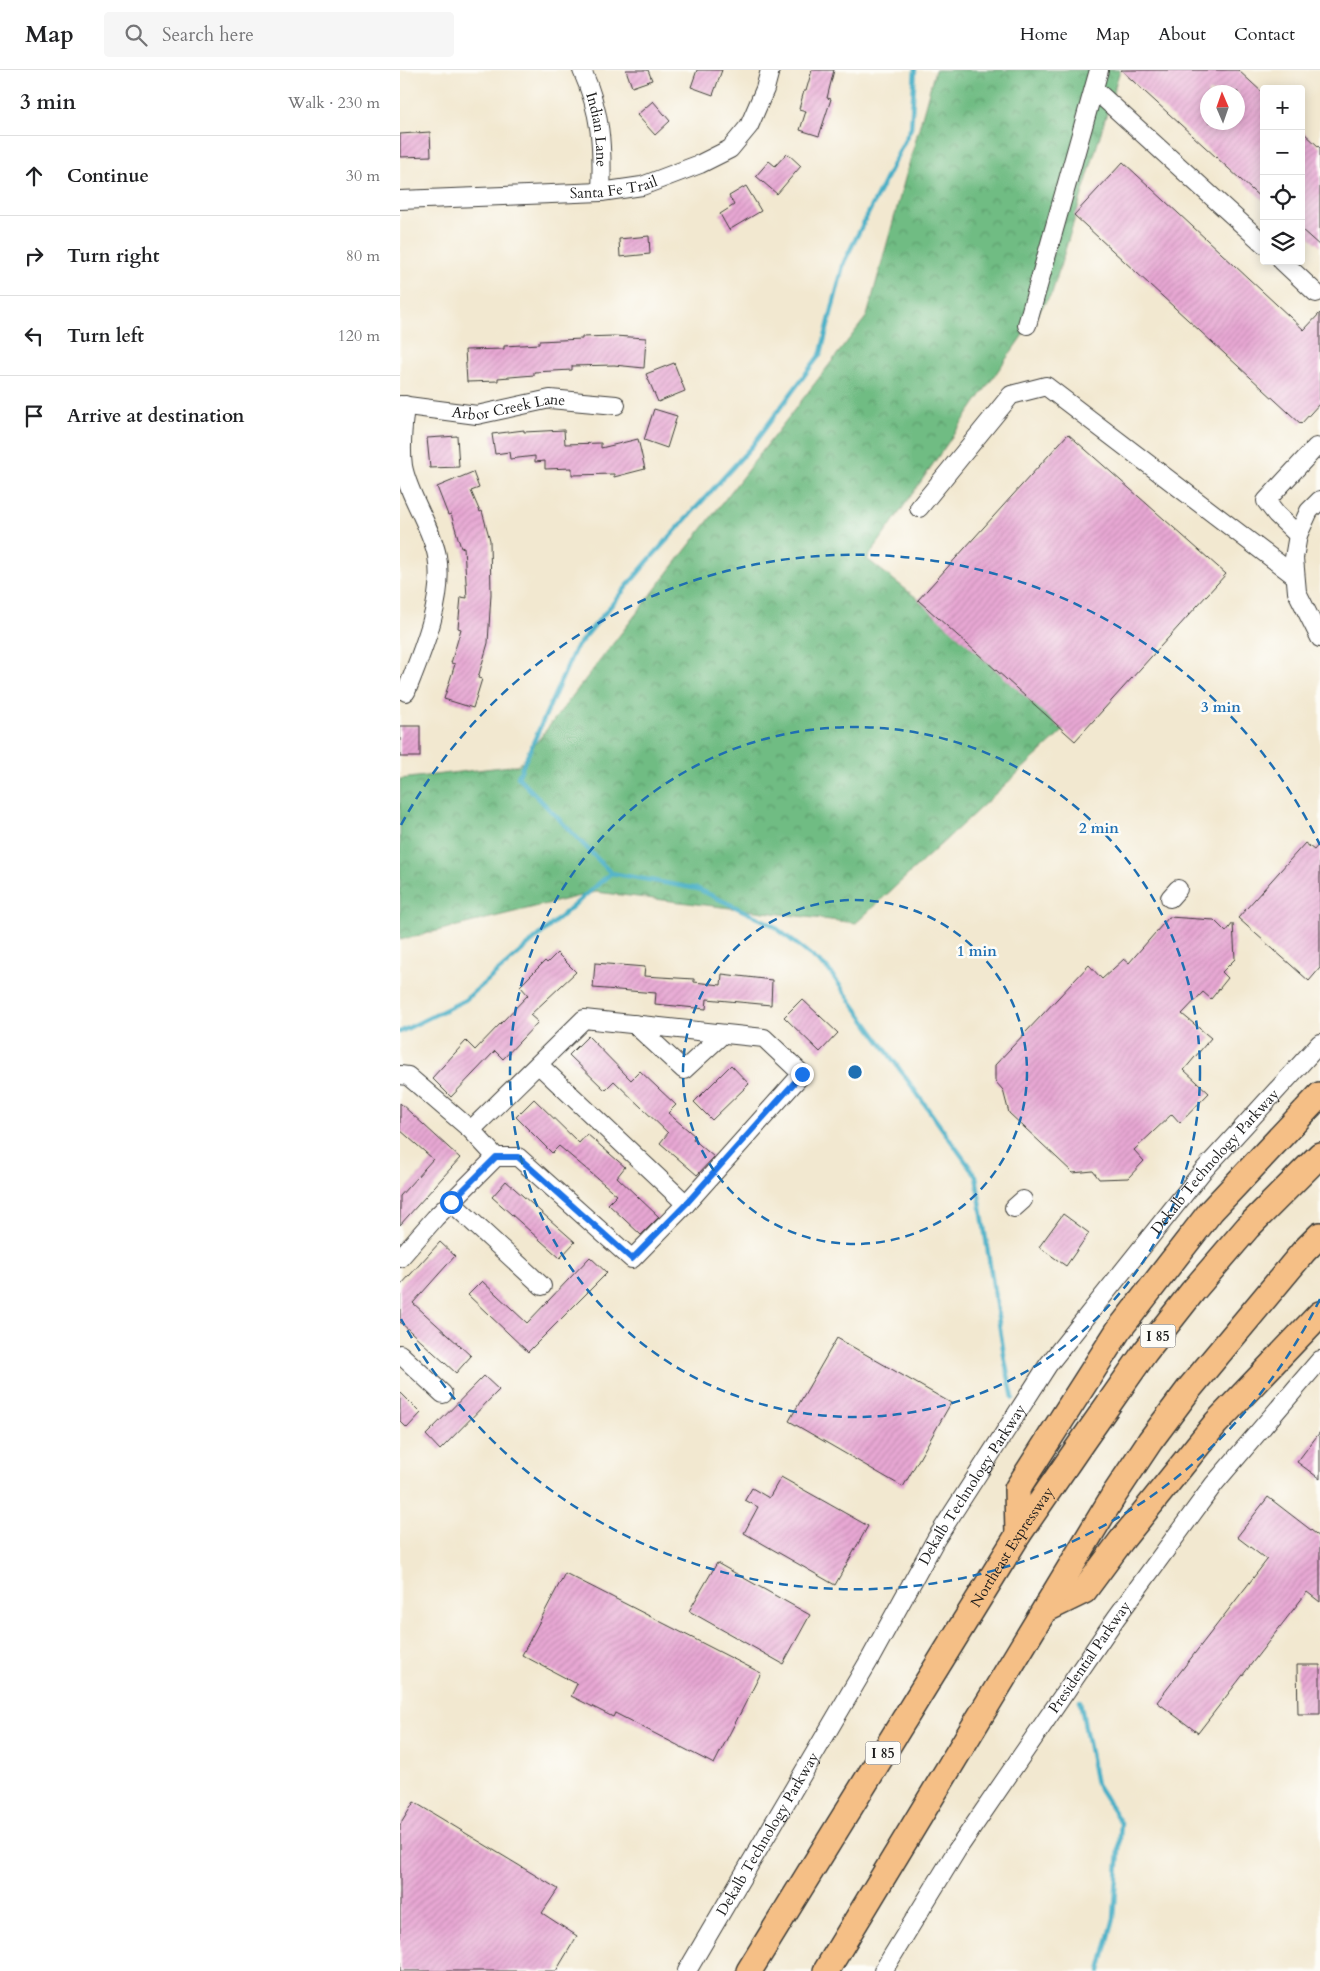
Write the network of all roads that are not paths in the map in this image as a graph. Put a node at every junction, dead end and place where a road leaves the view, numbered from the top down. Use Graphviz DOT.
graph roads {
  1 [pos="582,70"];
  2 [pos="770,70"];
  3 [pos="1099,70"];
  4 [pos="1094,89"];
  5 [pos="601,192"];
  6 [pos="400,200"];
  7 [pos="1260,240"];
  8 [pos="1286,265"];
  9 [pos="1316,292"];
  10 [pos="1027,325"];
  11 [pos="402,405"];
  12 [pos="616,406"];
  13 [pos="1316,447"];
  14 [pos="1320,500"];
  15 [pos="919,508"];
  16 [pos="1298,534"];
  17 [pos="1295,576"];
  18 [pos="1320,638"];
  19 [pos="406,692"];
  20 [pos="634,1024"];
  21 [pos="723,1034"];
  22 [pos="1320,1043"];
  23 [pos="539,1065"];
  24 [pos="400,1075"];
  25 [pos="1320,1094"];
  26 [pos="471,1130"];
  27 [pos="1320,1156"];
  28 [pos="496,1157"];
  29 [pos="451,1202"];
  30 [pos="686,1204"];
  31 [pos="1320,1236"];
  32 [pos="400,1258"];
  33 [pos="542,1286"];
  34 [pos="1320,1314"];
  35 [pos="400,1354"];
  36 [pos="1320,1360"];
  37 [pos="443,1394"];
  38 [pos="1018,1535"];
  39 [pos="1045,1610"];
  40 [pos="687,1971"];
  41 [pos="748,1971"];
  42 [pos="826,1971"];
  43 [pos="883,1971"];
  1 -- 5 [label="street, Indian Lane"];
  2 -- 5 [label="street, Santa Fe Trail"];
  3 -- 4 [label="street"];
  4 -- 7 [label="street"];
  4 -- 10 [label="street"];
  5 -- 6 [label="street, Santa Fe Trail"];
  8 -- 9 [label="street"];
  11 -- 12 [label="street, Arbor Creek Lane"];
  11 -- 19 [label="street"];
  13 -- 16 [label="street"];
  14 -- 16 [label="street"];
  15 -- 17 [label="street"];
  16 -- 17 [label="street"];
  17 -- 18 [label="street"];
  20 -- 21 [label="street"];
  20 -- 21 [label="street"];
  20 -- 23 [label="street"];
  21 -- 30 [label="street"];
  22 -- 40 [label="street, Dekalb Technology Parkway"];
  23 -- 26 [label="street"];
  23 -- 30 [label="street"];
  24 -- 26 [label="street"];
  25 -- 38 [label="highway"];
  26 -- 28 [label="street"];
  27 -- 38 [label="highway, Northeast Expressway / I 85"];
  28 -- 29 [label="street"];
  28 -- 30 [label="street"];
  29 -- 32 [label="street"];
  29 -- 33 [label="street"];
  31 -- 39 [label="highway"];
  34 -- 39 [label="highway"];
  35 -- 37 [label="street"];
  36 -- 43 [label="street, Presidential Parkway"];
  38 -- 41 [label="highway, Northeast Expressway / I 85"];
  39 -- 42 [label="highway"];
}
